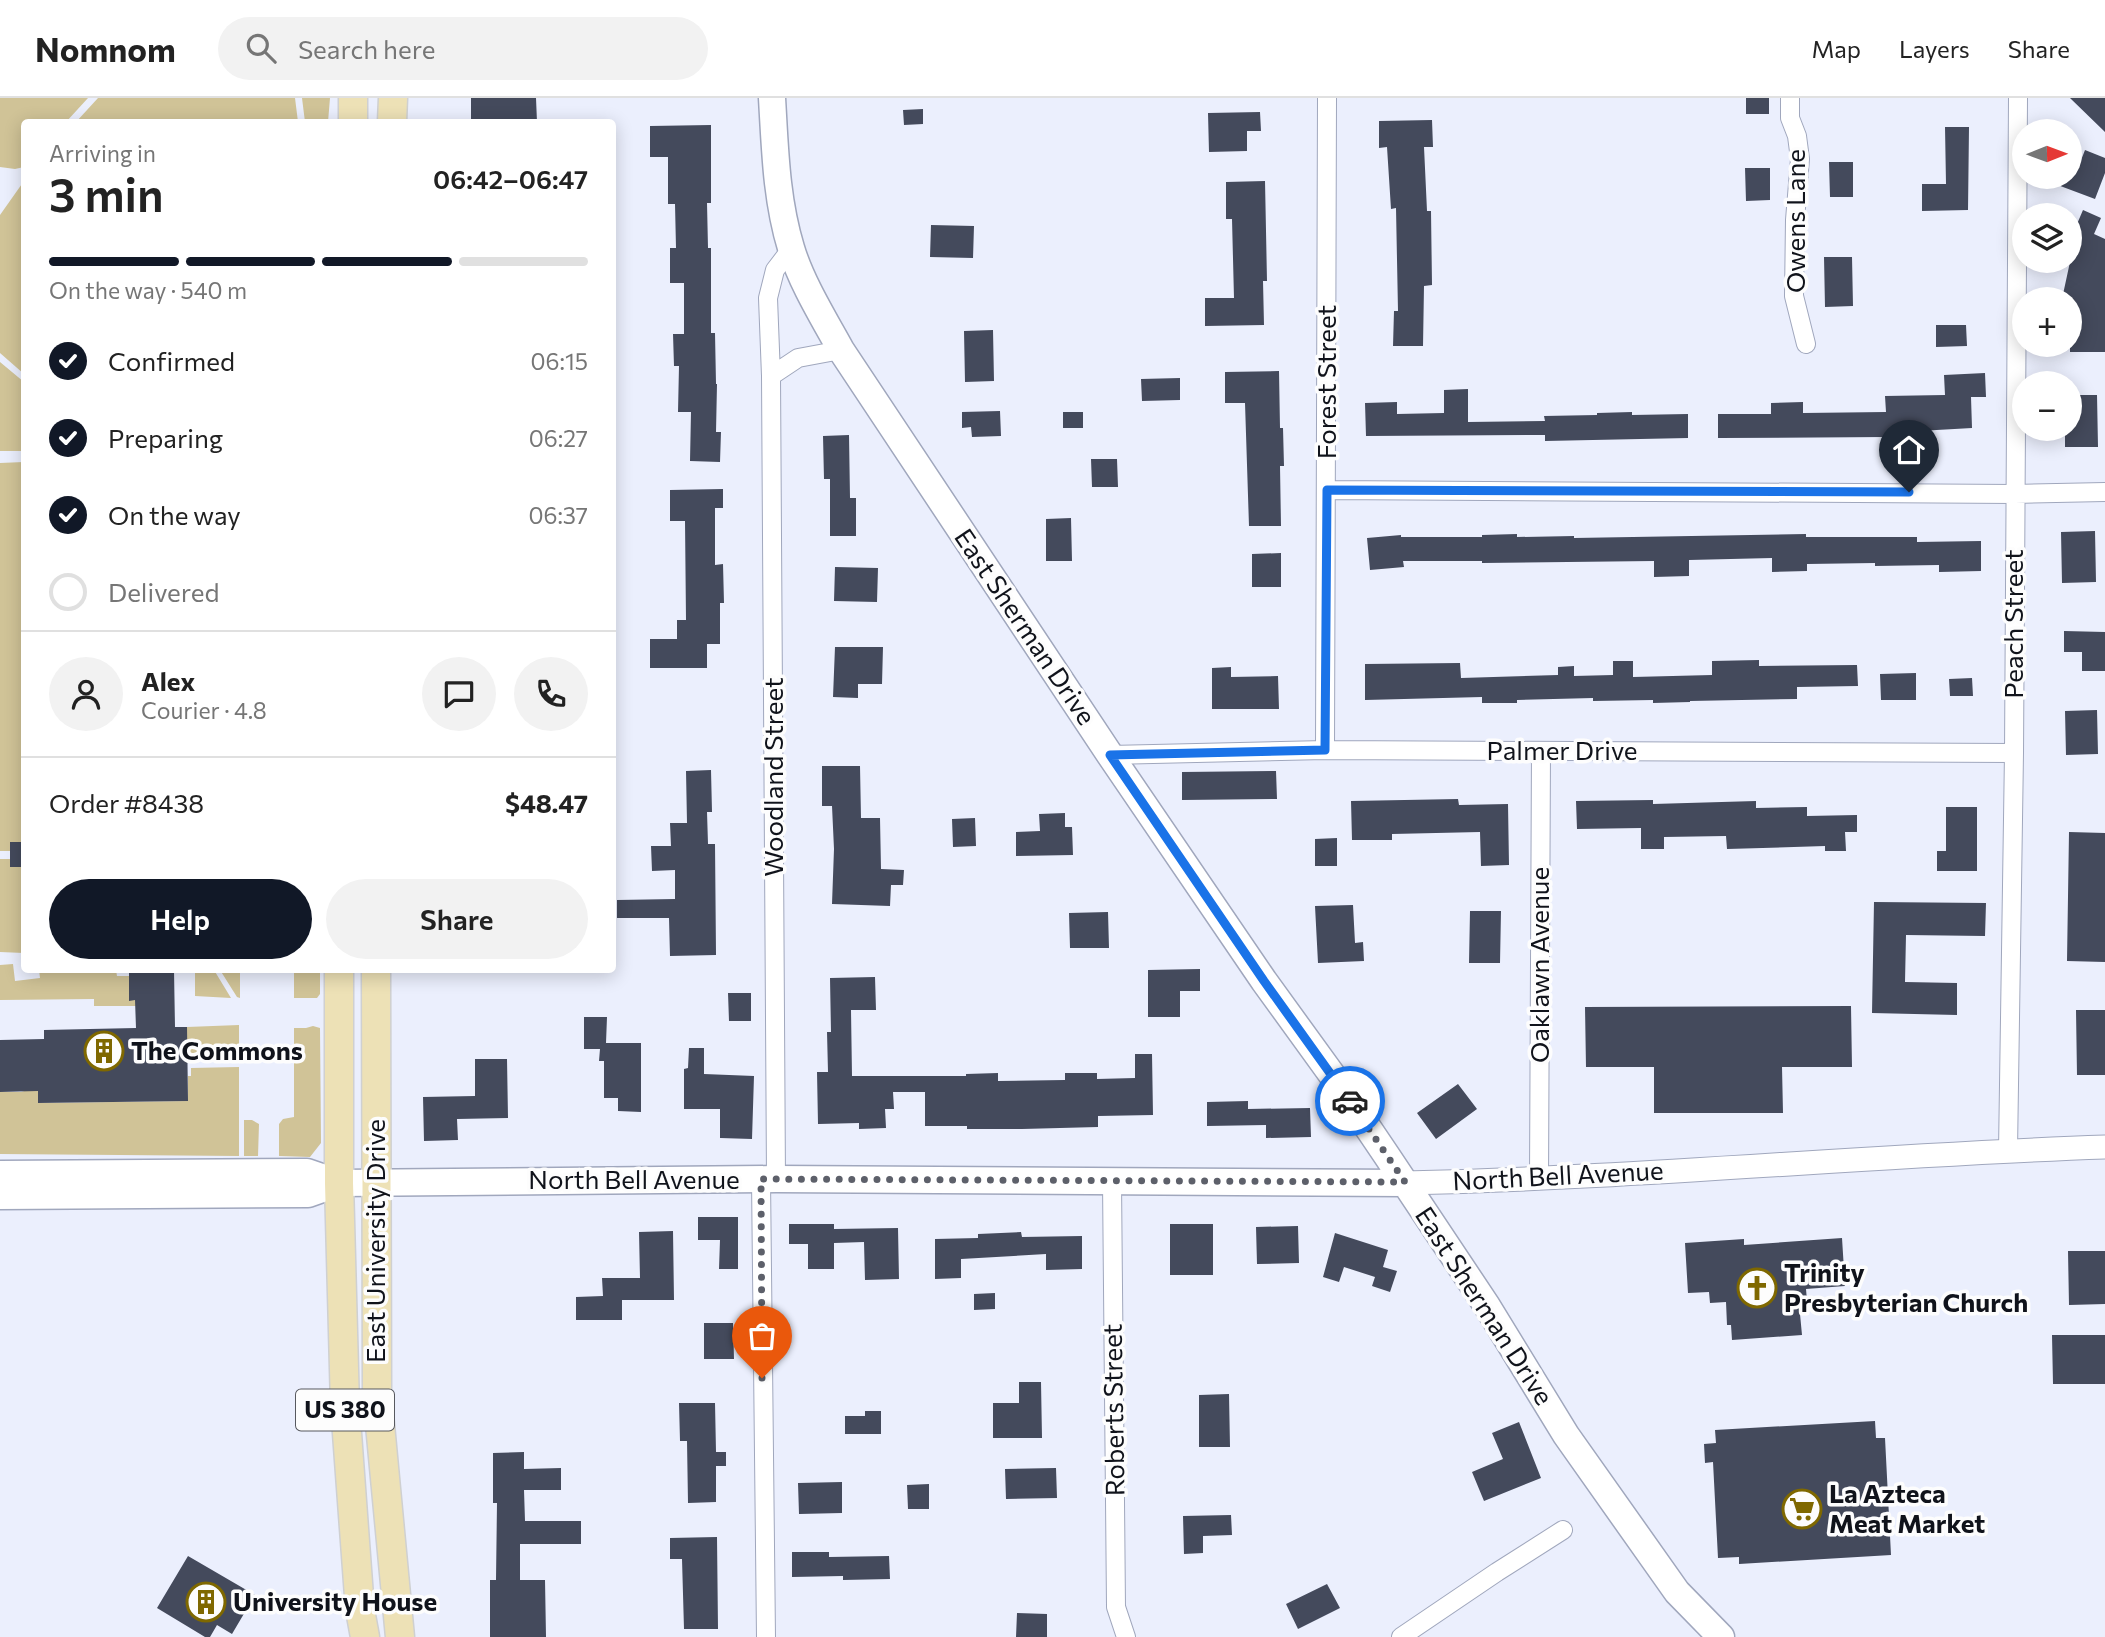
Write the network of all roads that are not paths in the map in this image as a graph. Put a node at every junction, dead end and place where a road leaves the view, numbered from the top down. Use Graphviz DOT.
graph roads {
  1 [pos="354,98"];
  2 [pos="393,98"];
  3 [pos="772,98"];
  4 [pos="1327,98"];
  5 [pos="1790,98"];
  6 [pos="2018,98"];
  7 [pos="353,119"];
  8 [pos="392,119"];
  9 [pos="791,249"];
  10 [pos="1806,344"];
  11 [pos="841,350"];
  12 [pos="771,376"];
  13 [pos="1327,490"];
  14 [pos="2105,492"];
  15 [pos="2015,494"];
  16 [pos="1325,750"];
  17 [pos="1541,751"];
  18 [pos="2014,753"];
  19 [pos="1110,755"];
  20 [pos="339,973"];
  21 [pos="376,973"];
  22 [pos="2105,1147"];
  23 [pos="2008,1151"];
  24 [pos="0,1174"];
  25 [pos="769,1179"];
  26 [pos="1539,1179"];
  27 [pos="1112,1181"];
  28 [pos="339,1182"];
  29 [pos="1405,1182"];
  30 [pos="375,1183"];
  31 [pos="0,1196"];
  32 [pos="1563,1530"];
  33 [pos="365,1637"];
  34 [pos="400,1637"];
  35 [pos="766,1637"];
  36 [pos="1126,1637"];
  37 [pos="1401,1637"];
  38 [pos="1721,1637"];
  1 -- 7 [label="main road"];
  2 -- 8 [label="main road"];
  3 -- 9 [label="main road, East Sherman Drive"];
  4 -- 13 [label="street, Forest Street"];
  5 -- 10 [label="street, Owens Lane"];
  6 -- 15 [label="street, Peach Street"];
  9 -- 11 [label="main road, East Sherman Drive"];
  9 -- 12 [label="street, Woodland Street"];
  11 -- 12 [label="street"];
  11 -- 19 [label="main road, East Sherman Drive"];
  12 -- 25 [label="street, Woodland Street"];
  13 -- 15 [label="street"];
  13 -- 16 [label="street, Forest Street"];
  14 -- 15 [label="street"];
  15 -- 18 [label="street, Peach Street"];
  16 -- 17 [label="street, Palmer Drive"];
  16 -- 19 [label="street, Palmer Drive"];
  17 -- 18 [label="street, Palmer Drive"];
  17 -- 26 [label="street, Oaklawn Avenue"];
  18 -- 23 [label="street, Peach Street"];
  19 -- 29 [label="main road, East Sherman Drive"];
  20 -- 28 [label="main road, East University Drive / US 380"];
  21 -- 30 [label="main road, East University Drive / US 380"];
  22 -- 23 [label="street, North Bell Avenue"];
  23 -- 26 [label="street, North Bell Avenue"];
  24 -- 28 [label="main road, North Bell Avenue"];
  25 -- 27 [label="main road, North Bell Avenue"];
  25 -- 30 [label="main road, North Bell Avenue"];
  25 -- 35 [label="street, Woodland Street"];
  26 -- 29 [label="street, North Bell Avenue"];
  27 -- 29 [label="main road, North Bell Avenue"];
  27 -- 36 [label="street, Roberts Street"];
  28 -- 30 [label="main road, North Bell Avenue"];
  28 -- 31 [label="main road, North Bell Avenue"];
  28 -- 33 [label="main road, East University Drive / US 380"];
  29 -- 38 [label="main road, East Sherman Drive"];
  30 -- 34 [label="main road, East University Drive / US 380"];
  32 -- 37 [label="street"];
}
